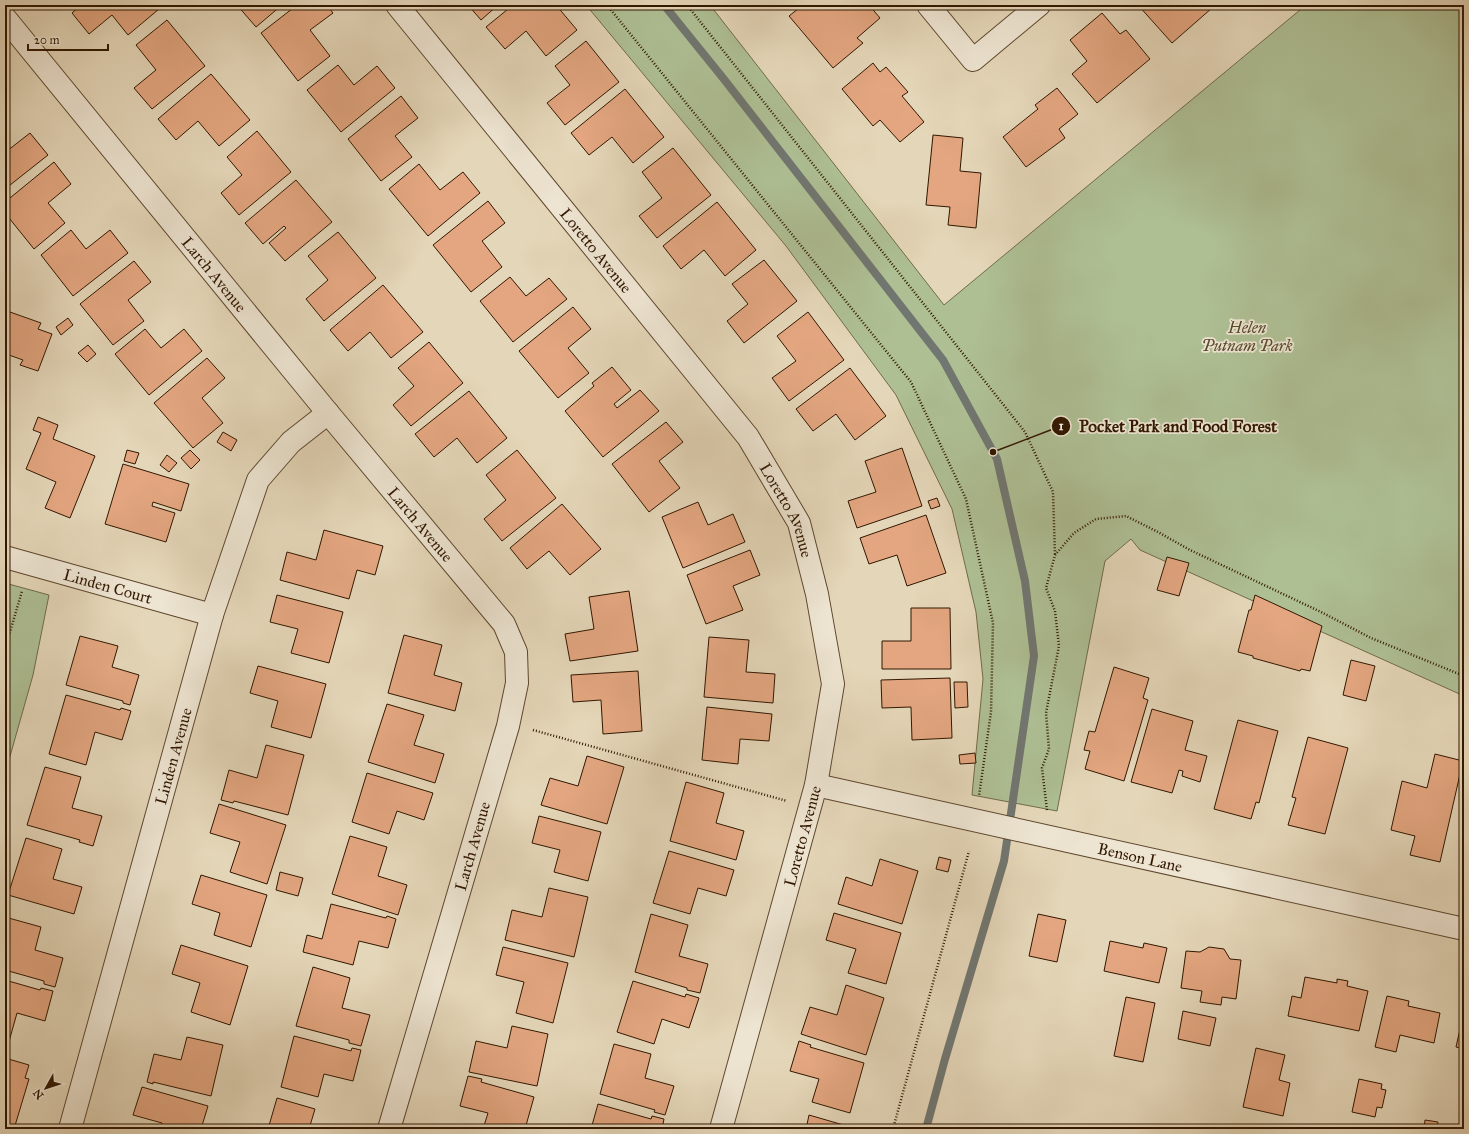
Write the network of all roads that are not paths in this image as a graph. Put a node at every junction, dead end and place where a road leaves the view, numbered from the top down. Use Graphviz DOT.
graph roads {
  1 [pos="396,5"];
  2 [pos="928,5"];
  3 [pos="1039,5"];
  4 [pos="5,18"];
  5 [pos="328,413"];
  6 [pos="5,557"];
  7 [pos="212,615"];
  8 [pos="816,785"];
  9 [pos="1464,929"];
  10 [pos="70,1129"];
  11 [pos="389,1129"];
  12 [pos="721,1129"];
  1 -- 8 [label="street, Loretto Avenue"];
  2 -- 3 [label="street"];
  4 -- 5 [label="street, Larch Avenue"];
  5 -- 7 [label="street, Linden Avenue"];
  5 -- 11 [label="street, Larch Avenue"];
  6 -- 7 [label="street, Linden Court"];
  7 -- 10 [label="street, Linden Avenue"];
  8 -- 9 [label="street, Benson Lane"];
  8 -- 12 [label="street, Loretto Avenue"];
}
